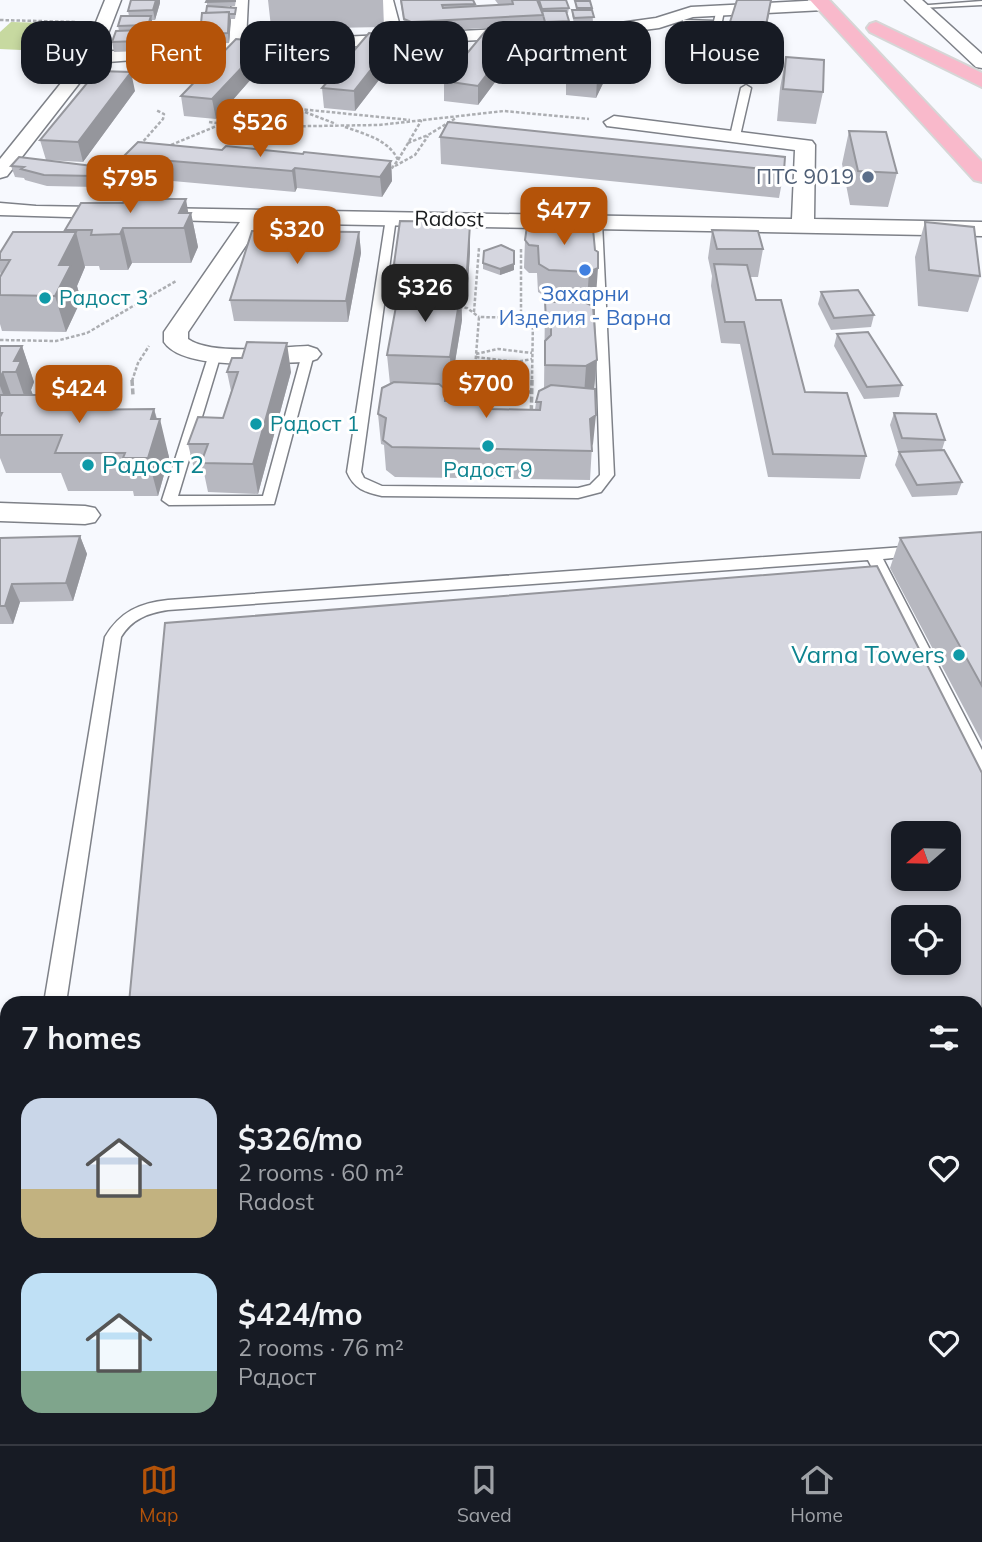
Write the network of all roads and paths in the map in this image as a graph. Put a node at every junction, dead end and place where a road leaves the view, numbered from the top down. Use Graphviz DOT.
graph roads {
  1 [pos="113,0"];
  2 [pos="240,0"];
  3 [pos="385,0"];
  4 [pos="982,2"];
  5 [pos="822,3"];
  6 [pos="916,3"];
  7 [pos="610,9"];
  8 [pos="862,13"];
  9 [pos="0,20"];
  10 [pos="35,21"];
  11 [pos="107,21"];
  12 [pos="390,21"];
  13 [pos="616,21"];
  14 [pos="651,24"];
  15 [pos="876,28"];
  16 [pos="369,42"];
  17 [pos="237,47"];
  18 [pos="112,56"];
  19 [pos="982,63"];
  20 [pos="915,68"];
  21 [pos="982,81"];
  22 [pos="69,84"];
  23 [pos="747,88"];
  24 [pos="156,110"];
  25 [pos="458,116"];
  26 [pos="421,121"];
  27 [pos="209,122"];
  28 [pos="614,122"];
  29 [pos="222,124"];
  30 [pos="341,126"];
  31 [pos="428,135"];
  32 [pos="735,136"];
  33 [pos="408,143"];
  34 [pos="140,146"];
  35 [pos="161,148"];
  36 [pos="131,157"];
  37 [pos="398,160"];
  38 [pos="394,166"];
  39 [pos="0,172"];
  40 [pos="389,172"];
  41 [pos="982,175"];
  42 [pos="0,209"];
  43 [pos="36,212"];
  44 [pos="60,212"];
  45 [pos="255,216"];
  46 [pos="391,218"];
  47 [pos="597,222"];
  48 [pos="803,225"];
  49 [pos="982,229"];
  50 [pos="22,233"];
  51 [pos="479,248"];
  52 [pos="521,249"];
  53 [pos="216,273"];
  54 [pos="454,307"];
  55 [pos="474,313"];
  56 [pos="479,317"];
  57 [pos="521,318"];
  58 [pos="180,327"];
  59 [pos="0,340"];
  60 [pos="532,353"];
  61 [pos="215,354"];
  62 [pos="308,354"];
  63 [pos="476,355"];
  64 [pos="532,359"];
  65 [pos="433,390"];
  66 [pos="473,391"];
  67 [pos="531,394"];
  68 [pos="133,395"];
  69 [pos="543,396"];
  70 [pos="0,513"];
  71 [pos="85,516"];
  72 [pos="928,550"];
  73 [pos="873,555"];
  74 [pos="982,767"];
  75 [pos="56,996"];
  1 -- 11 [label="street"];
  2 -- 17 [label="street"];
  3 -- 12 [label="street"];
  4 -- 6 [label="lane"];
  5 -- 14 [label="street"];
  5 -- 41 [label="main road"];
  6 -- 19 [label="street"];
  7 -- 13 [label="street"];
  8 -- 15 [label="main road"];
  9 -- 10 [label="path"];
  15 -- 20 [label="main road"];
  15 -- 21 [label="main road"];
  16 -- 17 [label="street"];
  17 -- 18 [label="street"];
  22 -- 39 [label="street"];
  23 -- 32 [label="lane"];
  24 -- 34 [label="path"];
  25 -- 26 [label="path"];
  25 -- 28 [label="path"];
  25 -- 31 [label="path"];
  26 -- 30 [label="path"];
  26 -- 30 [label="path"];
  26 -- 33 [label="path"];
  27 -- 29 [label="path"];
  28 -- 32 [label="street"];
  29 -- 30 [label="path"];
  29 -- 35 [label="path"];
  30 -- 37 [label="path"];
  31 -- 33 [label="path"];
  31 -- 38 [label="path"];
  32 -- 48 [label="street"];
  33 -- 37 [label="path"];
  36 -- 44 [label="path"];
  37 -- 38 [label="path"];
  38 -- 40 [label="path"];
  42 -- 43 [label="street, Radost"];
  43 -- 44 [label="street, Radost"];
  43 -- 50 [label="street"];
  44 -- 45 [label="street, Radost"];
  45 -- 46 [label="street, Radost"];
  45 -- 53 [label="street"];
  46 -- 47 [label="street, Radost"];
  46 -- 47 [label="lane"];
  47 -- 48 [label="street, Radost"];
  48 -- 49 [label="street, Radost"];
  51 -- 55 [label="path"];
  52 -- 57 [label="path"];
  53 -- 58 [label="street"];
  53 -- 59 [label="path"];
  54 -- 55 [label="path"];
  55 -- 56 [label="path"];
  56 -- 57 [label="path"];
  56 -- 63 [label="path"];
  57 -- 60 [label="path"];
  58 -- 61 [label="street"];
  58 -- 68 [label="path"];
  60 -- 63 [label="path"];
  60 -- 64 [label="path"];
  61 -- 62 [label="street"];
  61 -- 62 [label="lane"];
  63 -- 64 [label="path"];
  63 -- 66 [label="path"];
  64 -- 67 [label="path"];
  65 -- 66 [label="path"];
  66 -- 67 [label="path"];
  66 -- 67 [label="path"];
  67 -- 69 [label="path"];
  70 -- 71 [label="street"];
  72 -- 73 [label="lane"];
  73 -- 74 [label="lane"];
  73 -- 75 [label="lane"];
}
